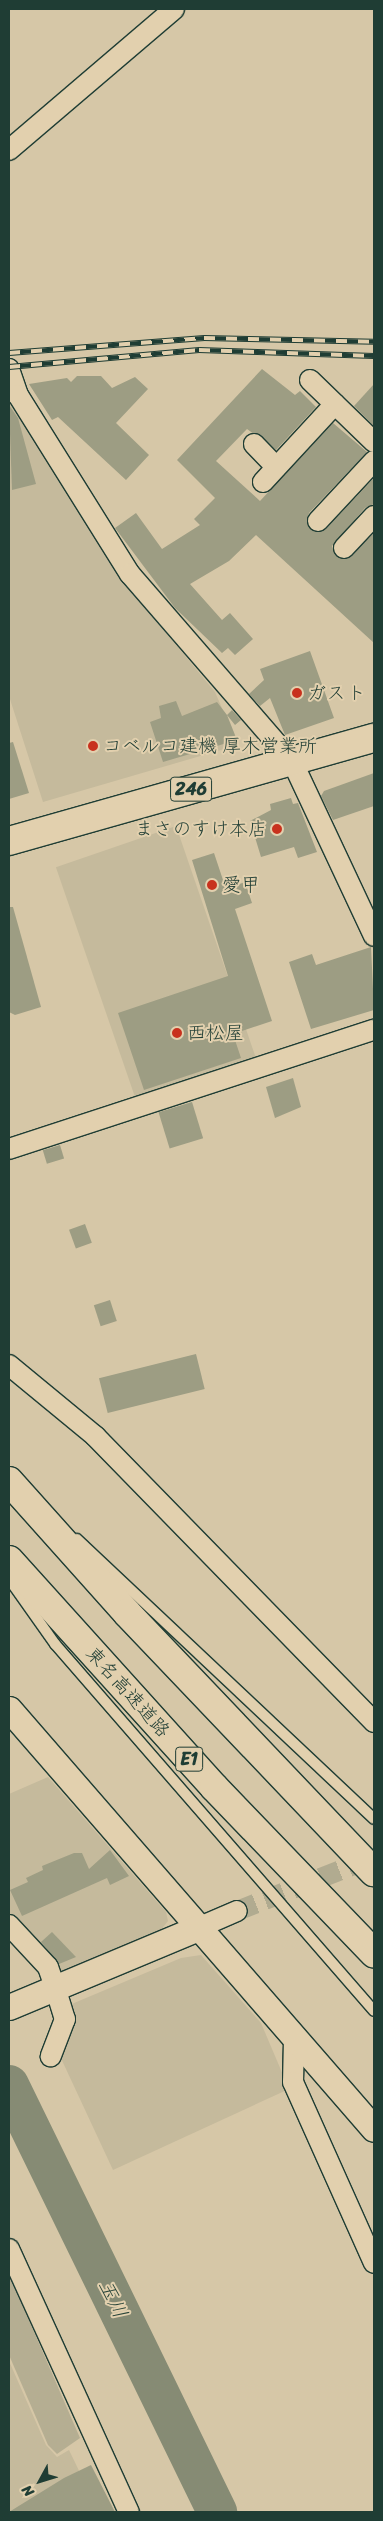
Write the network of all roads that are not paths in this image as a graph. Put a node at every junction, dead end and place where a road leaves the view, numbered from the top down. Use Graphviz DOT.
graph roads {
  1 [pos="174,9"];
  2 [pos="9,150"];
  3 [pos="9,369"];
  4 [pos="310,380"];
  5 [pos="335,404"];
  6 [pos="374,442"];
  7 [pos="254,444"];
  8 [pos="374,461"];
  9 [pos="276,467"];
  10 [pos="263,482"];
  11 [pos="374,516"];
  12 [pos="318,521"];
  13 [pos="344,548"];
  14 [pos="374,738"];
  15 [pos="292,761"];
  16 [pos="9,841"];
  17 [pos="374,936"];
  18 [pos="374,1030"];
  19 [pos="9,1148"];
  20 [pos="9,1363"];
  21 [pos="9,1475"];
  22 [pos="9,1481"];
  23 [pos="9,1560"];
  24 [pos="9,1579"];
  25 [pos="9,1709"];
  26 [pos="374,1722"];
  27 [pos="374,1818"];
  28 [pos="374,1872"];
  29 [pos="237,1911"];
  30 [pos="9,1925"];
  31 [pos="200,1927"];
  32 [pos="374,1952"];
  33 [pos="51,1989"];
  34 [pos="9,2007"];
  35 [pos="374,2011"];
  36 [pos="294,2039"];
  37 [pos="51,2056"];
  38 [pos="374,2129"];
  39 [pos="9,2249"];
  40 [pos="374,2263"];
  41 [pos="129,2512"];
  1 -- 2 [label="street"];
  3 -- 15 [label="street"];
  4 -- 5 [label="street"];
  5 -- 6 [label="street"];
  5 -- 9 [label="street"];
  7 -- 9 [label="street"];
  8 -- 12 [label="street"];
  9 -- 10 [label="street"];
  11 -- 13 [label="street"];
  14 -- 15 [label="highway, 246"];
  15 -- 16 [label="highway, 246"];
  15 -- 17 [label="street"];
  18 -- 19 [label="street"];
  20 -- 26 [label="street"];
  21 -- 27 [label="lane"];
  22 -- 28 [label="highway"];
  23 -- 32 [label="highway, 東名高速道路 / E1"];
  24 -- 35 [label="lane"];
  25 -- 31 [label="street"];
  29 -- 31 [label="street"];
  30 -- 33 [label="street"];
  31 -- 33 [label="street"];
  31 -- 36 [label="street"];
  33 -- 34 [label="street"];
  33 -- 37 [label="street"];
  36 -- 38 [label="street"];
  36 -- 40 [label="street"];
  39 -- 41 [label="street"];
}
